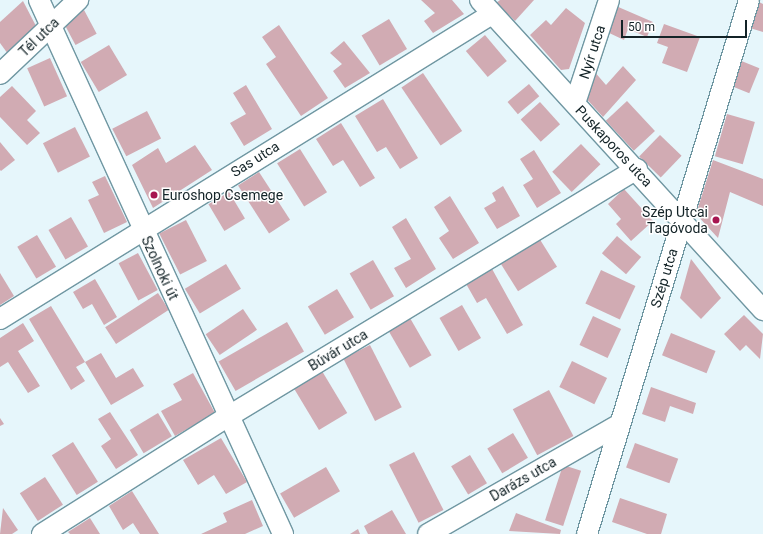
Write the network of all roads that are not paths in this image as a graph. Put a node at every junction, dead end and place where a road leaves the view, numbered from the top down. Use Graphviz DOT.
graph roads {
  1 [pos="39,0"];
  2 [pos="78,0"];
  3 [pos="609,0"];
  4 [pos="749,0"];
  5 [pos="486,7"];
  6 [pos="51,26"];
  7 [pos="0,74"];
  8 [pos="575,103"];
  9 [pos="637,169"];
  10 [pos="683,220"];
  11 [pos="142,229"];
  12 [pos="763,310"];
  13 [pos="0,319"];
  14 [pos="229,416"];
  15 [pos="618,425"];
  16 [pos="42,534"];
  17 [pos="283,534"];
  18 [pos="428,534"];
  19 [pos="587,534"];
  1 -- 6 [label="street, Szolnoki út"];
  2 -- 6 [label="street, Tél utca"];
  3 -- 8 [label="street, Nyír utca"];
  4 -- 10 [label="street, Szép utca"];
  5 -- 8 [label="street, Puskaporos utca"];
  5 -- 11 [label="street, Sas utca"];
  6 -- 7 [label="street, Tél utca"];
  6 -- 11 [label="street, Szolnoki út"];
  8 -- 9 [label="street, Puskaporos utca"];
  9 -- 10 [label="street, Puskaporos utca"];
  9 -- 14 [label="street, Búvár utca"];
  10 -- 12 [label="street, Puskaporos utca"];
  10 -- 15 [label="street, Szép utca"];
  11 -- 13 [label="street, Sas utca"];
  11 -- 14 [label="street, Szolnoki út"];
  14 -- 16 [label="street, Búvár utca"];
  14 -- 17 [label="street, Szolnoki út"];
  15 -- 18 [label="street, Darázs utca"];
  15 -- 19 [label="street, Szép utca"];
}
